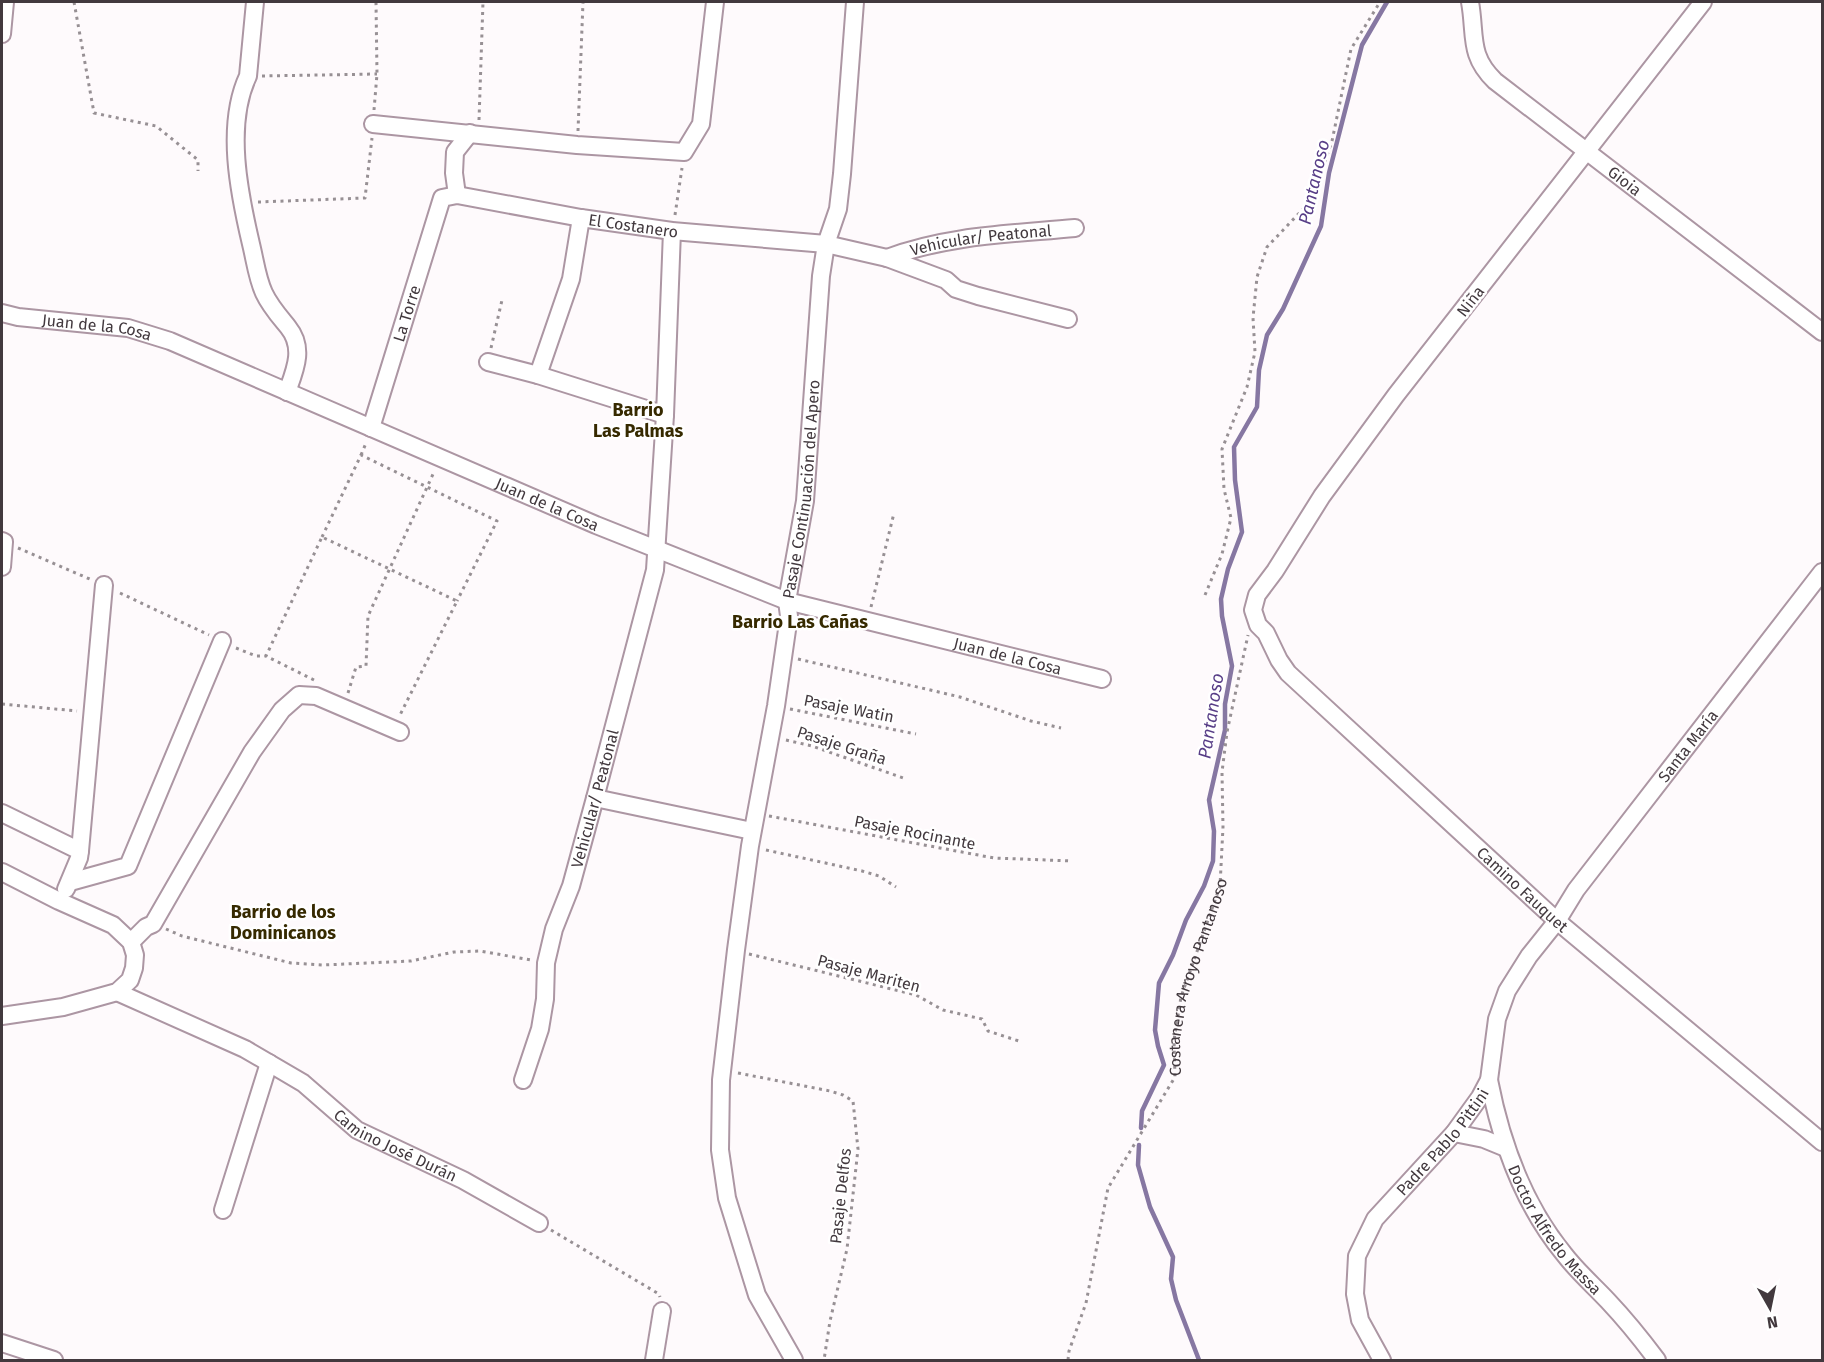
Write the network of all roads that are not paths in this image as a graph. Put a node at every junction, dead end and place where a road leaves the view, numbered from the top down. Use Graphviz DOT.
graph roads {
  1 [pos="5,2"];
  2 [pos="255,2"];
  3 [pos="715,2"];
  4 [pos="855,2"];
  5 [pos="1470,2"];
  6 [pos="1703,2"];
  7 [pos="2,34"];
  8 [pos="373,124"];
  9 [pos="426,129"];
  10 [pos="474,134"];
  11 [pos="1587,151"];
  12 [pos="455,152"];
  13 [pos="450,197"];
  14 [pos="581,218"];
  15 [pos="1075,228"];
  16 [pos="672,231"];
  17 [pos="826,244"];
  18 [pos="887,258"];
  19 [pos="2,313"];
  20 [pos="1068,319"];
  21 [pos="1822,332"];
  22 [pos="488,362"];
  23 [pos="538,375"];
  24 [pos="287,392"];
  25 [pos="665,415"];
  26 [pos="371,428"];
  27 [pos="2,541"];
  28 [pos="657,549"];
  29 [pos="2,567"];
  30 [pos="1822,572"];
  31 [pos="104,585"];
  32 [pos="787,602"];
  33 [pos="1253,610"];
  34 [pos="222,641"];
  35 [pos="1102,679"];
  36 [pos="399,726"];
  37 [pos="596,798"];
  38 [pos="2,813"];
  39 [pos="751,839"];
  40 [pos="80,851"];
  41 [pos="2,872"];
  42 [pos="70,882"];
  43 [pos="59,901"];
  44 [pos="1557,921"];
  45 [pos="130,942"];
  46 [pos="117,992"];
  47 [pos="2,1016"];
  48 [pos="269,1063"];
  49 [pos="523,1080"];
  50 [pos="1489,1080"];
  51 [pos="1454,1133"];
  52 [pos="1822,1142"];
  53 [pos="1506,1148"];
  54 [pos="223,1210"];
  55 [pos="539,1223"];
  56 [pos="662,1311"];
  57 [pos="2,1343"];
  58 [pos="54,1360"];
  59 [pos="654,1360"];
  60 [pos="794,1360"];
  61 [pos="1382,1360"];
  62 [pos="1657,1360"];
  1 -- 7 [label="street"];
  2 -- 24 [label="street"];
  3 -- 10 [label="street"];
  4 -- 17 [label="street, Pasaje Continuación del Apero"];
  5 -- 11 [label="street, Gioia"];
  6 -- 11 [label="street, Niña"];
  8 -- 9 [label="street"];
  9 -- 10 [label="street"];
  9 -- 12 [label="street"];
  10 -- 12 [label="street"];
  11 -- 21 [label="street, Gioia"];
  11 -- 33 [label="street, Niña"];
  12 -- 13 [label="street"];
  13 -- 14 [label="street, El Costanero"];
  13 -- 26 [label="street, La Torre"];
  14 -- 16 [label="street, El Costanero"];
  14 -- 23 [label="street"];
  15 -- 18 [label="street, Vehicular/ Peatonal"];
  16 -- 17 [label="street, El Costanero"];
  16 -- 25 [label="street, Vehicular/ Peatonal"];
  17 -- 18 [label="street, Vehicular/ Peatonal"];
  17 -- 32 [label="street, Pasaje Continuación del Apero"];
  18 -- 20 [label="street, Vehicular/ Peatonal"];
  19 -- 24 [label="street, Juan de la Cosa"];
  22 -- 23 [label="street"];
  23 -- 25 [label="street"];
  24 -- 26 [label="street, Juan de la Cosa"];
  25 -- 28 [label="street, Vehicular/ Peatonal"];
  26 -- 28 [label="street, Juan de la Cosa"];
  27 -- 29 [label="street"];
  28 -- 32 [label="street, Juan de la Cosa"];
  28 -- 37 [label="street, Vehicular/ Peatonal"];
  30 -- 44 [label="street, Santa María"];
  31 -- 40 [label="street"];
  32 -- 35 [label="street, Juan de la Cosa"];
  32 -- 39 [label="street, Pasaje Continuación del Apero"];
  33 -- 44 [label="street, Camino Fauquet"];
  34 -- 42 [label="street"];
  36 -- 45 [label="street"];
  37 -- 39 [label="street"];
  37 -- 49 [label="street, Vehicular/ Peatonal"];
  38 -- 40 [label="street"];
  39 -- 60 [label="street, Pasaje Continuación del Apero"];
  40 -- 42 [label="street"];
  41 -- 43 [label="street"];
  42 -- 43 [label="street"];
  43 -- 45 [label="street"];
  44 -- 50 [label="street, Padre Pablo Pittini"];
  44 -- 52 [label="street, Camino Fauquet"];
  45 -- 46 [label="street"];
  46 -- 47 [label="street"];
  46 -- 48 [label="street, Camino José Durán"];
  48 -- 54 [label="street"];
  48 -- 55 [label="street, Camino José Durán"];
  50 -- 51 [label="street, Padre Pablo Pittini"];
  50 -- 53 [label="street, Doctor Alfredo Massa"];
  51 -- 53 [label="street"];
  51 -- 61 [label="street, Padre Pablo Pittini"];
  53 -- 62 [label="street, Doctor Alfredo Massa"];
  56 -- 59 [label="street"];
  57 -- 58 [label="street"];
}
